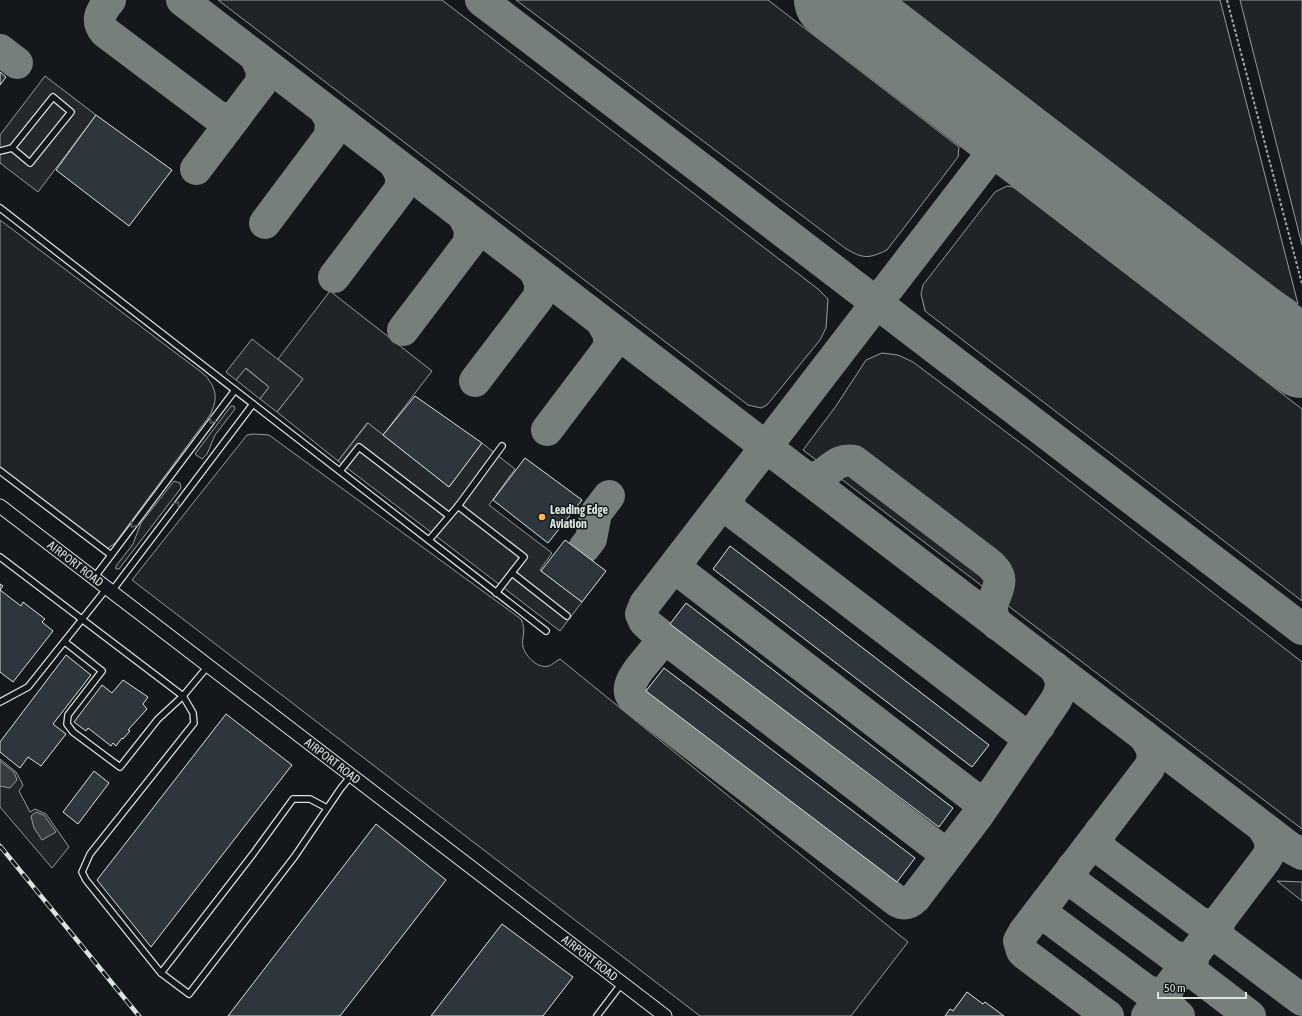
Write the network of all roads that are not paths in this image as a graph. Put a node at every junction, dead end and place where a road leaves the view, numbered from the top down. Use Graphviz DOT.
graph roads {
  1 [pos="12,148"];
  2 [pos="0,151"];
  3 [pos="0,208"];
  4 [pos="235,390"];
  5 [pos="253,404"];
  6 [pos="502,446"];
  7 [pos="0,471"];
  8 [pos="340,471"];
  9 [pos="458,506"];
  10 [pos="1,508"];
  11 [pos="448,515"];
  12 [pos="429,540"];
  13 [pos="111,555"];
  14 [pos="0,557"];
  15 [pos="512,573"];
  16 [pos="94,578"];
  17 [pos="110,590"];
  18 [pos="496,593"];
  19 [pos="567,616"];
  20 [pos="82,620"];
  21 [pos="546,631"];
  22 [pos="65,642"];
  23 [pos="208,666"];
  24 [pos="183,696"];
  25 [pos="0,702"];
  26 [pos="352,776"];
  27 [pos="327,808"];
  28 [pos="161,973"];
  29 [pos="622,983"];
  30 [pos="598,1016"];
  31 [pos="665,1016"];
  1 -- 1 [label="lane"];
  1 -- 2 [label="lane"];
  3 -- 4 [label="lane"];
  4 -- 5 [label="lane"];
  4 -- 13 [label="lane, one-way"];
  5 -- 8 [label="lane"];
  17 -- 5 [label="lane, one-way"];
  6 -- 9 [label="lane"];
  7 -- 13 [label="lane"];
  8 -- 11 [label="lane"];
  8 -- 12 [label="lane"];
  9 -- 11 [label="lane"];
  9 -- 15 [label="lane"];
  10 -- 16 [label="street, AIRPORT ROAD"];
  11 -- 12 [label="lane"];
  12 -- 18 [label="lane"];
  13 -- 16 [label="lane"];
  14 -- 20 [label="lane"];
  15 -- 18 [label="lane"];
  15 -- 19 [label="lane"];
  16 -- 17 [label="street, AIRPORT ROAD"];
  17 -- 20 [label="lane"];
  17 -- 23 [label="street, AIRPORT ROAD"];
  18 -- 21 [label="lane"];
  20 -- 22 [label="lane"];
  20 -- 24 [label="lane"];
  22 -- 24 [label="lane"];
  22 -- 25 [label="lane"];
  23 -- 24 [label="lane"];
  23 -- 26 [label="street, AIRPORT ROAD"];
  24 -- 28 [label="lane"];
  26 -- 27 [label="lane"];
  26 -- 29 [label="street, AIRPORT ROAD"];
  27 -- 28 [label="lane"];
  27 -- 28 [label="lane"];
  29 -- 30 [label="lane"];
  29 -- 31 [label="street, AIRPORT ROAD"];
}
